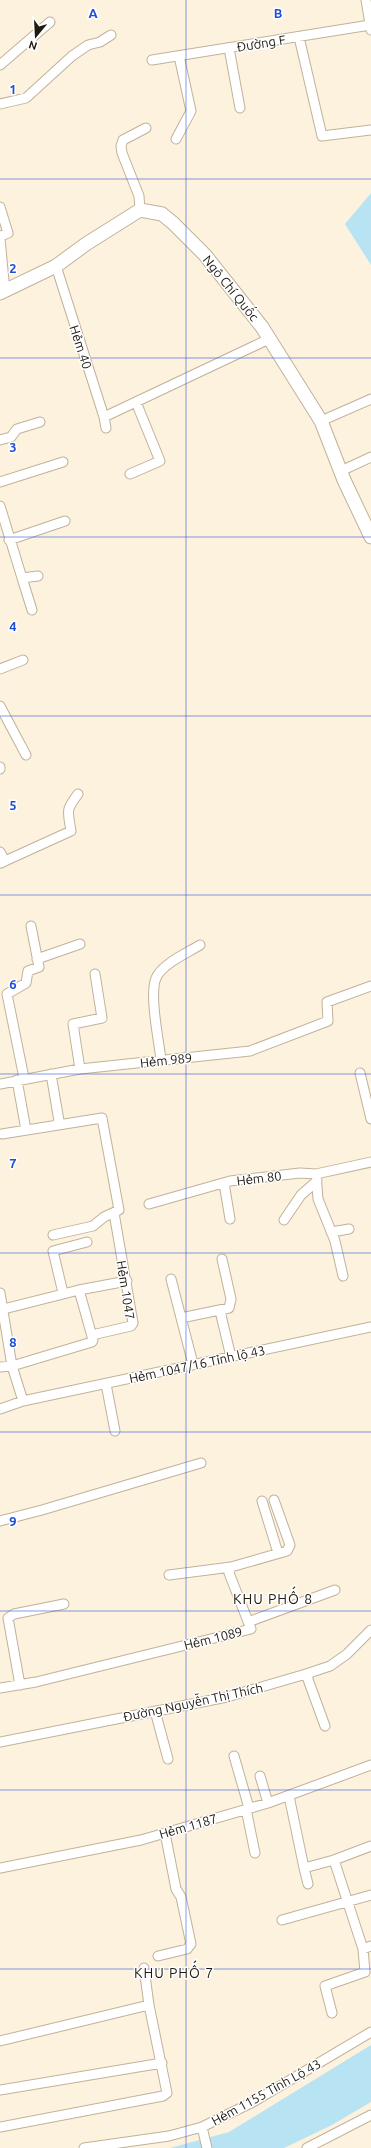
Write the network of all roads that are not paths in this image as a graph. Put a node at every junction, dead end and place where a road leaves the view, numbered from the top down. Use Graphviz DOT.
graph roads {
  1 [pos="366,0"];
  2 [pos="50,22"];
  3 [pos="370,28"];
  4 [pos="112,34"];
  5 [pos="299,37"];
  6 [pos="229,48"];
  7 [pos="179,56"];
  8 [pos="152,60"];
  9 [pos="0,65"];
  10 [pos="0,104"];
  11 [pos="240,108"];
  12 [pos="146,128"];
  13 [pos="371,130"];
  14 [pos="176,139"];
  15 [pos="0,207"];
  16 [pos="140,210"];
  17 [pos="56,266"];
  18 [pos="3,292"];
  19 [pos="269,339"];
  20 [pos="371,399"];
  21 [pos="136,402"];
  22 [pos="104,417"];
  23 [pos="321,421"];
  24 [pos="40,422"];
  25 [pos="106,428"];
  26 [pos="0,440"];
  27 [pos="371,457"];
  28 [pos="63,462"];
  29 [pos="341,471"];
  30 [pos="130,474"];
  31 [pos="0,482"];
  32 [pos="0,506"];
  33 [pos="65,521"];
  34 [pos="371,538"];
  35 [pos="9,540"];
  36 [pos="38,576"];
  37 [pos="22,578"];
  38 [pos="32,610"];
  39 [pos="23,660"];
  40 [pos="0,669"];
  41 [pos="0,706"];
  42 [pos="26,755"];
  43 [pos="78,794"];
  44 [pos="0,852"];
  45 [pos="3,863"];
  46 [pos="30,926"];
  47 [pos="80,944"];
  48 [pos="200,945"];
  49 [pos="38,958"];
  50 [pos="95,974"];
  51 [pos="371,986"];
  52 [pos="161,1060"];
  53 [pos="80,1069"];
  54 [pos="51,1074"];
  55 [pos="360,1074"];
  56 [pos="21,1079"];
  57 [pos="0,1084"];
  58 [pos="371,1119"];
  59 [pos="57,1124"];
  60 [pos="26,1130"];
  61 [pos="2,1134"];
  62 [pos="371,1162"];
  63 [pos="316,1177"];
  64 [pos="224,1183"];
  65 [pos="149,1204"];
  66 [pos="114,1213"];
  67 [pos="230,1219"];
  68 [pos="284,1220"];
  69 [pos="349,1229"];
  70 [pos="331,1232"];
  71 [pos="54,1235"];
  72 [pos="87,1242"];
  73 [pos="222,1259"];
  74 [pos="343,1276"];
  75 [pos="171,1279"];
  76 [pos="127,1281"];
  77 [pos="79,1290"];
  78 [pos="0,1293"];
  79 [pos="63,1293"];
  80 [pos="2,1310"];
  81 [pos="220,1311"];
  82 [pos="181,1318"];
  83 [pos="371,1327"];
  84 [pos="92,1335"];
  85 [pos="230,1356"];
  86 [pos="193,1364"];
  87 [pos="12,1366"];
  88 [pos="0,1367"];
  89 [pos="106,1384"];
  90 [pos="22,1401"];
  91 [pos="0,1409"];
  92 [pos="115,1431"];
  93 [pos="201,1463"];
  94 [pos="274,1500"];
  95 [pos="262,1501"];
  96 [pos="0,1521"];
  97 [pos="278,1553"];
  98 [pos="231,1566"];
  99 [pos="169,1575"];
  100 [pos="335,1590"];
  101 [pos="64,1604"];
  102 [pos="248,1622"];
  103 [pos="371,1630"];
  104 [pos="306,1674"];
  105 [pos="20,1685"];
  106 [pos="0,1688"];
  107 [pos="155,1711"];
  108 [pos="325,1726"];
  109 [pos="0,1742"];
  110 [pos="234,1756"];
  111 [pos="168,1759"];
  112 [pos="371,1765"];
  113 [pos="260,1776"];
  114 [pos="289,1796"];
  115 [pos="268,1803"];
  116 [pos="248,1809"];
  117 [pos="165,1833"];
  118 [pos="371,1846"];
  119 [pos="256,1853"];
  120 [pos="334,1860"];
  121 [pos="0,1868"];
  122 [pos="304,1868"];
  123 [pos="308,1884"];
  124 [pos="371,1895"];
  125 [pos="349,1902"];
  126 [pos="282,1920"];
  127 [pos="367,1948"];
  128 [pos="158,1956"];
  129 [pos="144,1968"];
  130 [pos="149,2005"];
  131 [pos="332,2013"];
  132 [pos="371,2032"];
  133 [pos="0,2041"];
  134 [pos="162,2063"];
  135 [pos="0,2090"];
  136 [pos="371,2115"];
  137 [pos="0,2127"];
  138 [pos="203,2130"];
  139 [pos="84,2148"];
  140 [pos="207,2148"];
  141 [pos="307,2148"];
  1 -- 3 [label="street"];
  2 -- 9 [label="street"];
  3 -- 5 [label="street, Đường F"];
  4 -- 10 [label="street"];
  5 -- 6 [label="street, Đường F"];
  5 -- 13 [label="street"];
  6 -- 7 [label="street, Đường F"];
  6 -- 11 [label="street"];
  7 -- 8 [label="street, Đường F"];
  7 -- 14 [label="street"];
  12 -- 16 [label="street"];
  15 -- 18 [label="street"];
  16 -- 17 [label="main road"];
  16 -- 19 [label="main road, Ngô Chí Quốc"];
  17 -- 18 [label="main road"];
  17 -- 22 [label="street, Hẻm 40"];
  19 -- 21 [label="street"];
  19 -- 23 [label="main road, Ngô Chí Quốc"];
  20 -- 23 [label="street"];
  21 -- 22 [label="street"];
  21 -- 30 [label="street"];
  22 -- 25 [label="street, Hẻm 40"];
  23 -- 29 [label="main road, Ngô Chí Quốc"];
  24 -- 26 [label="street"];
  27 -- 29 [label="street"];
  28 -- 31 [label="street"];
  29 -- 34 [label="main road, Ngô Chí Quốc"];
  32 -- 35 [label="street"];
  33 -- 35 [label="street"];
  35 -- 37 [label="street"];
  36 -- 37 [label="street"];
  37 -- 38 [label="street"];
  39 -- 40 [label="street"];
  41 -- 42 [label="street"];
  43 -- 45 [label="street"];
  44 -- 45 [label="street"];
  46 -- 49 [label="street"];
  47 -- 49 [label="street"];
  48 -- 52 [label="street"];
  49 -- 56 [label="street"];
  50 -- 53 [label="street"];
  51 -- 52 [label="street, Hẻm 989"];
  52 -- 53 [label="street, Hẻm 989"];
  53 -- 54 [label="street, Hẻm 989"];
  54 -- 56 [label="street, Hẻm 989"];
  54 -- 59 [label="street"];
  55 -- 58 [label="street"];
  56 -- 57 [label="street, Hẻm 989"];
  56 -- 60 [label="street"];
  59 -- 60 [label="street"];
  59 -- 66 [label="street, Hẻm 1047"];
  60 -- 61 [label="street"];
  62 -- 63 [label="street, Hẻm 80"];
  63 -- 64 [label="street, Hẻm 80"];
  63 -- 68 [label="street"];
  63 -- 70 [label="street"];
  64 -- 65 [label="street, Hẻm 80"];
  64 -- 67 [label="street"];
  66 -- 71 [label="street"];
  66 -- 76 [label="street, Hẻm 1047"];
  69 -- 70 [label="street"];
  70 -- 74 [label="street"];
  72 -- 79 [label="street"];
  73 -- 81 [label="street"];
  75 -- 82 [label="street"];
  76 -- 77 [label="street"];
  76 -- 84 [label="street, Hẻm 1047"];
  77 -- 79 [label="street"];
  77 -- 84 [label="street"];
  78 -- 80 [label="street"];
  79 -- 80 [label="street"];
  80 -- 87 [label="street"];
  81 -- 82 [label="street"];
  81 -- 85 [label="street"];
  82 -- 86 [label="street"];
  83 -- 85 [label="street, Hẻm 1047/16 Tỉnh lộ 43"];
  84 -- 87 [label="street, Hẻm 1047"];
  85 -- 86 [label="street, Hẻm 1047/16 Tỉnh lộ 43"];
  86 -- 89 [label="street, Hẻm 1047/16 Tỉnh lộ 43"];
  87 -- 88 [label="street, Hẻm 1047"];
  87 -- 90 [label="street"];
  89 -- 90 [label="street, Hẻm 1047/16 Tỉnh lộ 43"];
  89 -- 92 [label="street"];
  90 -- 91 [label="street, Hẻm 1047/16 Tỉnh lộ 43"];
  93 -- 96 [label="street"];
  94 -- 97 [label="street"];
  95 -- 97 [label="street"];
  97 -- 98 [label="street"];
  98 -- 99 [label="street"];
  98 -- 102 [label="street, Hẻm 1089"];
  100 -- 102 [label="street"];
  101 -- 105 [label="street"];
  102 -- 105 [label="street, Hẻm 1089"];
  103 -- 104 [label="street, Đường Nguyễn Thị Thích"];
  104 -- 107 [label="street, Đường Nguyễn Thị Thích"];
  104 -- 108 [label="street"];
  105 -- 106 [label="street, Hẻm 1089"];
  107 -- 109 [label="street, Đường Nguyễn Thị Thích"];
  107 -- 111 [label="street"];
  110 -- 116 [label="street"];
  112 -- 114 [label="street, Hẻm 1187"];
  113 -- 115 [label="street"];
  114 -- 115 [label="street, Hẻm 1187"];
  114 -- 122 [label="street"];
  115 -- 116 [label="street, Hẻm 1187"];
  116 -- 117 [label="street, Hẻm 1187"];
  116 -- 119 [label="street"];
  117 -- 121 [label="street, Hẻm 1187"];
  117 -- 128 [label="street"];
  118 -- 120 [label="street"];
  120 -- 122 [label="street"];
  120 -- 125 [label="street"];
  122 -- 123 [label="street"];
  124 -- 125 [label="street"];
  125 -- 126 [label="street"];
  125 -- 127 [label="street"];
  127 -- 131 [label="street"];
  129 -- 130 [label="street"];
  130 -- 133 [label="street"];
  130 -- 134 [label="street"];
  132 -- 138 [label="street, Hẻm 1155 Tỉnh Lộ 43"];
  134 -- 135 [label="street"];
  134 -- 137 [label="street"];
  136 -- 141 [label="street"];
  138 -- 139 [label="street, Hẻm 1155 Tỉnh Lộ 43"];
  138 -- 140 [label="street"];
}
